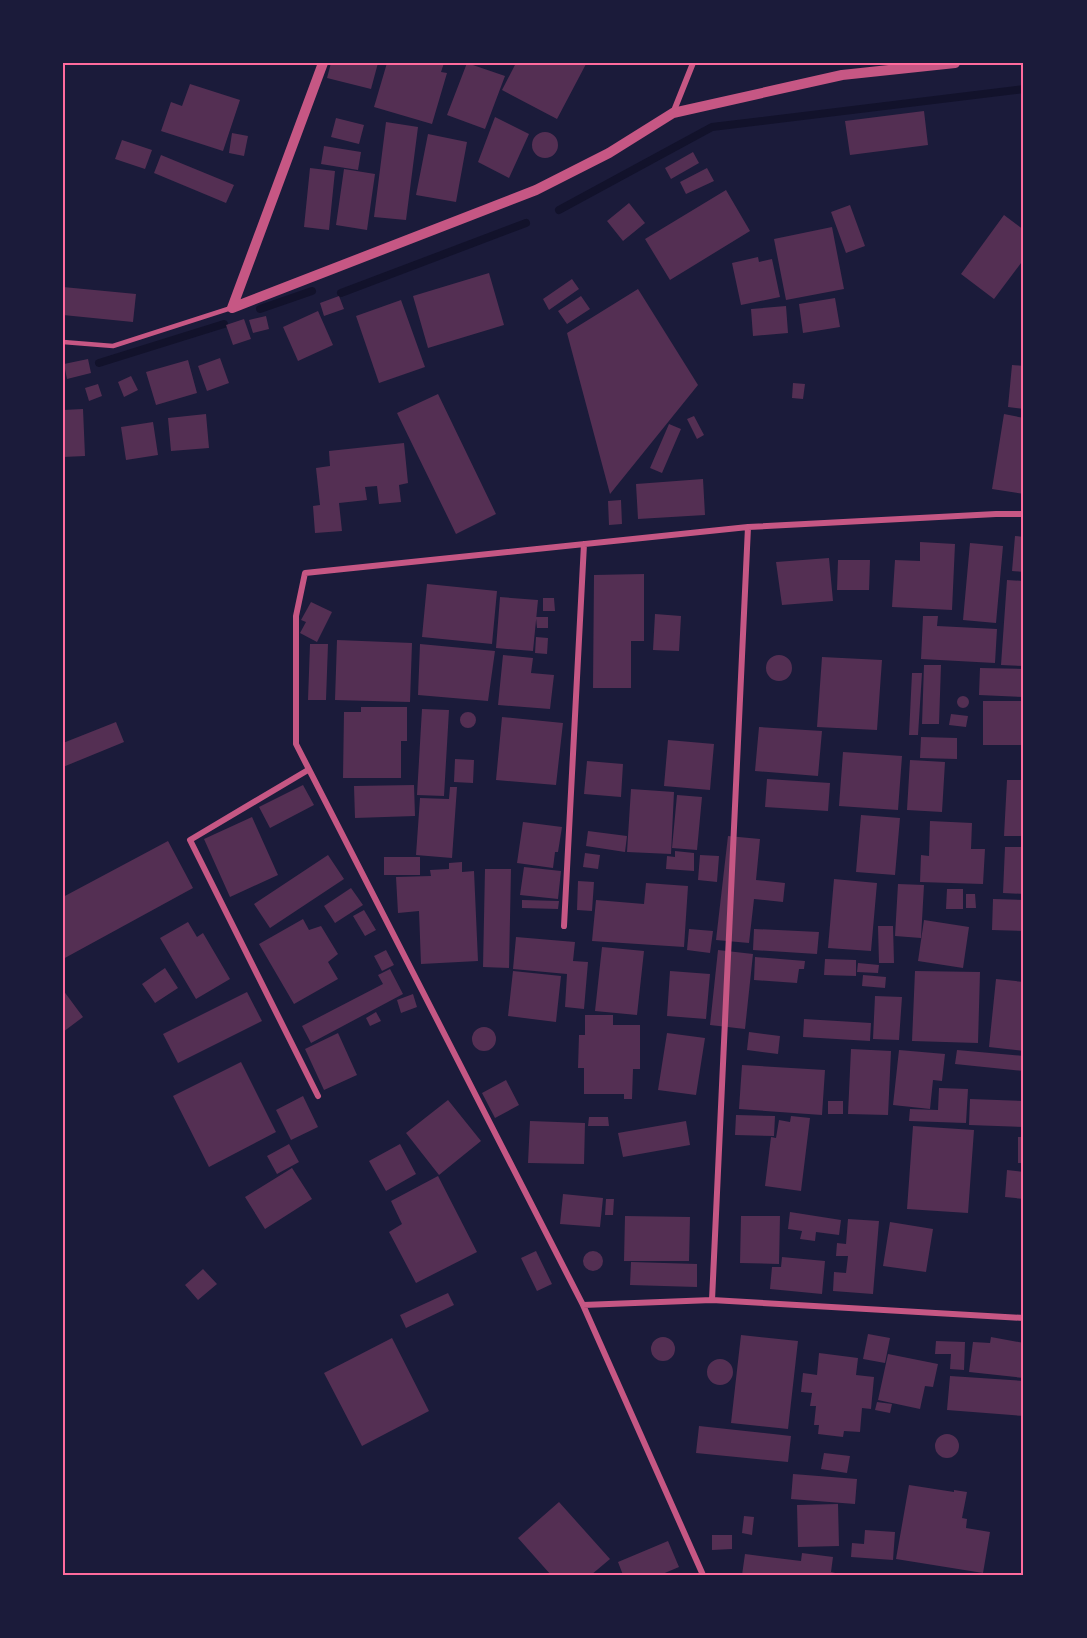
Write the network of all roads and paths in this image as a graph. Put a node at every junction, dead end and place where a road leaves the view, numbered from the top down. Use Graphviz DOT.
graph roads {
  1 [pos="323,63"];
  2 [pos="693,63"];
  3 [pos="955,63"];
  4 [pos="673,113"];
  5 [pos="232,308"];
  6 [pos="63,342"];
  7 [pos="1024,514"];
  8 [pos="748,527"];
  9 [pos="584,544"];
  10 [pos="308,770"];
  11 [pos="564,926"];
  12 [pos="318,1096"];
  13 [pos="712,1300"];
  14 [pos="583,1305"];
  15 [pos="1024,1318"];
  16 [pos="703,1575"];
  1 -- 5 [label="street"];
  2 -- 4 [label="street"];
  3 -- 4 [label="street"];
  4 -- 5 [label="street"];
  5 -- 6 [label="lane"];
  7 -- 8 [label="street"];
  8 -- 9 [label="street"];
  8 -- 13 [label="street"];
  9 -- 10 [label="street"];
  9 -- 11 [label="street"];
  10 -- 12 [label="street"];
  10 -- 14 [label="street"];
  13 -- 14 [label="street"];
  13 -- 15 [label="street"];
  14 -- 16 [label="street"];
}
